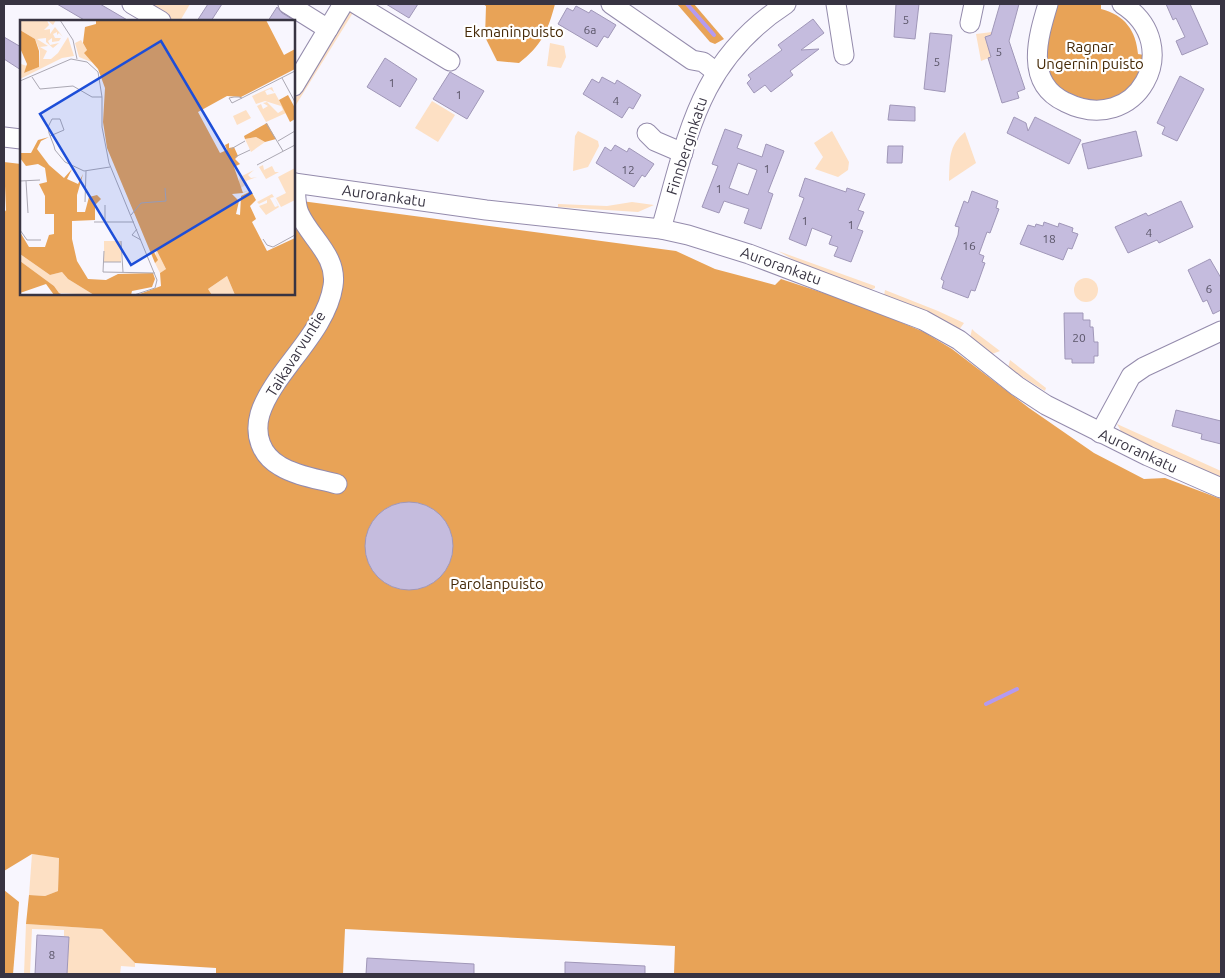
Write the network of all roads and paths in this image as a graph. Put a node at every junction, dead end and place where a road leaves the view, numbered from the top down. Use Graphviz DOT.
graph roads {
  1 [pos="132,4"];
  2 [pos="288,4"];
  3 [pos="344,4"];
  4 [pos="356,4"];
  5 [pos="611,4"];
  6 [pos="786,4"];
  7 [pos="836,4"];
  8 [pos="974,4"];
  9 [pos="1048,4"];
  10 [pos="1122,4"];
  11 [pos="158,20"];
  12 [pos="970,23"];
  13 [pos="328,29"];
  14 [pos="844,54"];
  15 [pos="450,61"];
  16 [pos="716,72"];
  17 [pos="295,84"];
  18 [pos="647,133"];
  19 [pos="4,137"];
  20 [pos="20,140"];
  21 [pos="683,154"];
  22 [pos="295,183"];
  23 [pos="661,229"];
  24 [pos="1221,331"];
  25 [pos="1100,433"];
  26 [pos="337,484"];
  27 [pos="1221,488"];
  1 -- 11 [label="street"];
  2 -- 13 [label="street"];
  3 -- 13 [label="street"];
  4 -- 15 [label="street"];
  5 -- 16 [label="street"];
  6 -- 16 [label="street, Finnberginkatu"];
  7 -- 14 [label="street"];
  8 -- 12 [label="street"];
  9 -- 10 [label="street"];
  13 -- 17 [label="street"];
  16 -- 21 [label="street, Finnberginkatu"];
  18 -- 21 [label="street"];
  19 -- 20 [label="street"];
  21 -- 23 [label="street, Finnberginkatu"];
  22 -- 23 [label="street, Aurorankatu"];
  22 -- 26 [label="street, Taikavarvuntie"];
  23 -- 25 [label="street, Aurorankatu"];
  24 -- 25 [label="street"];
  25 -- 27 [label="street, Aurorankatu"];
}
